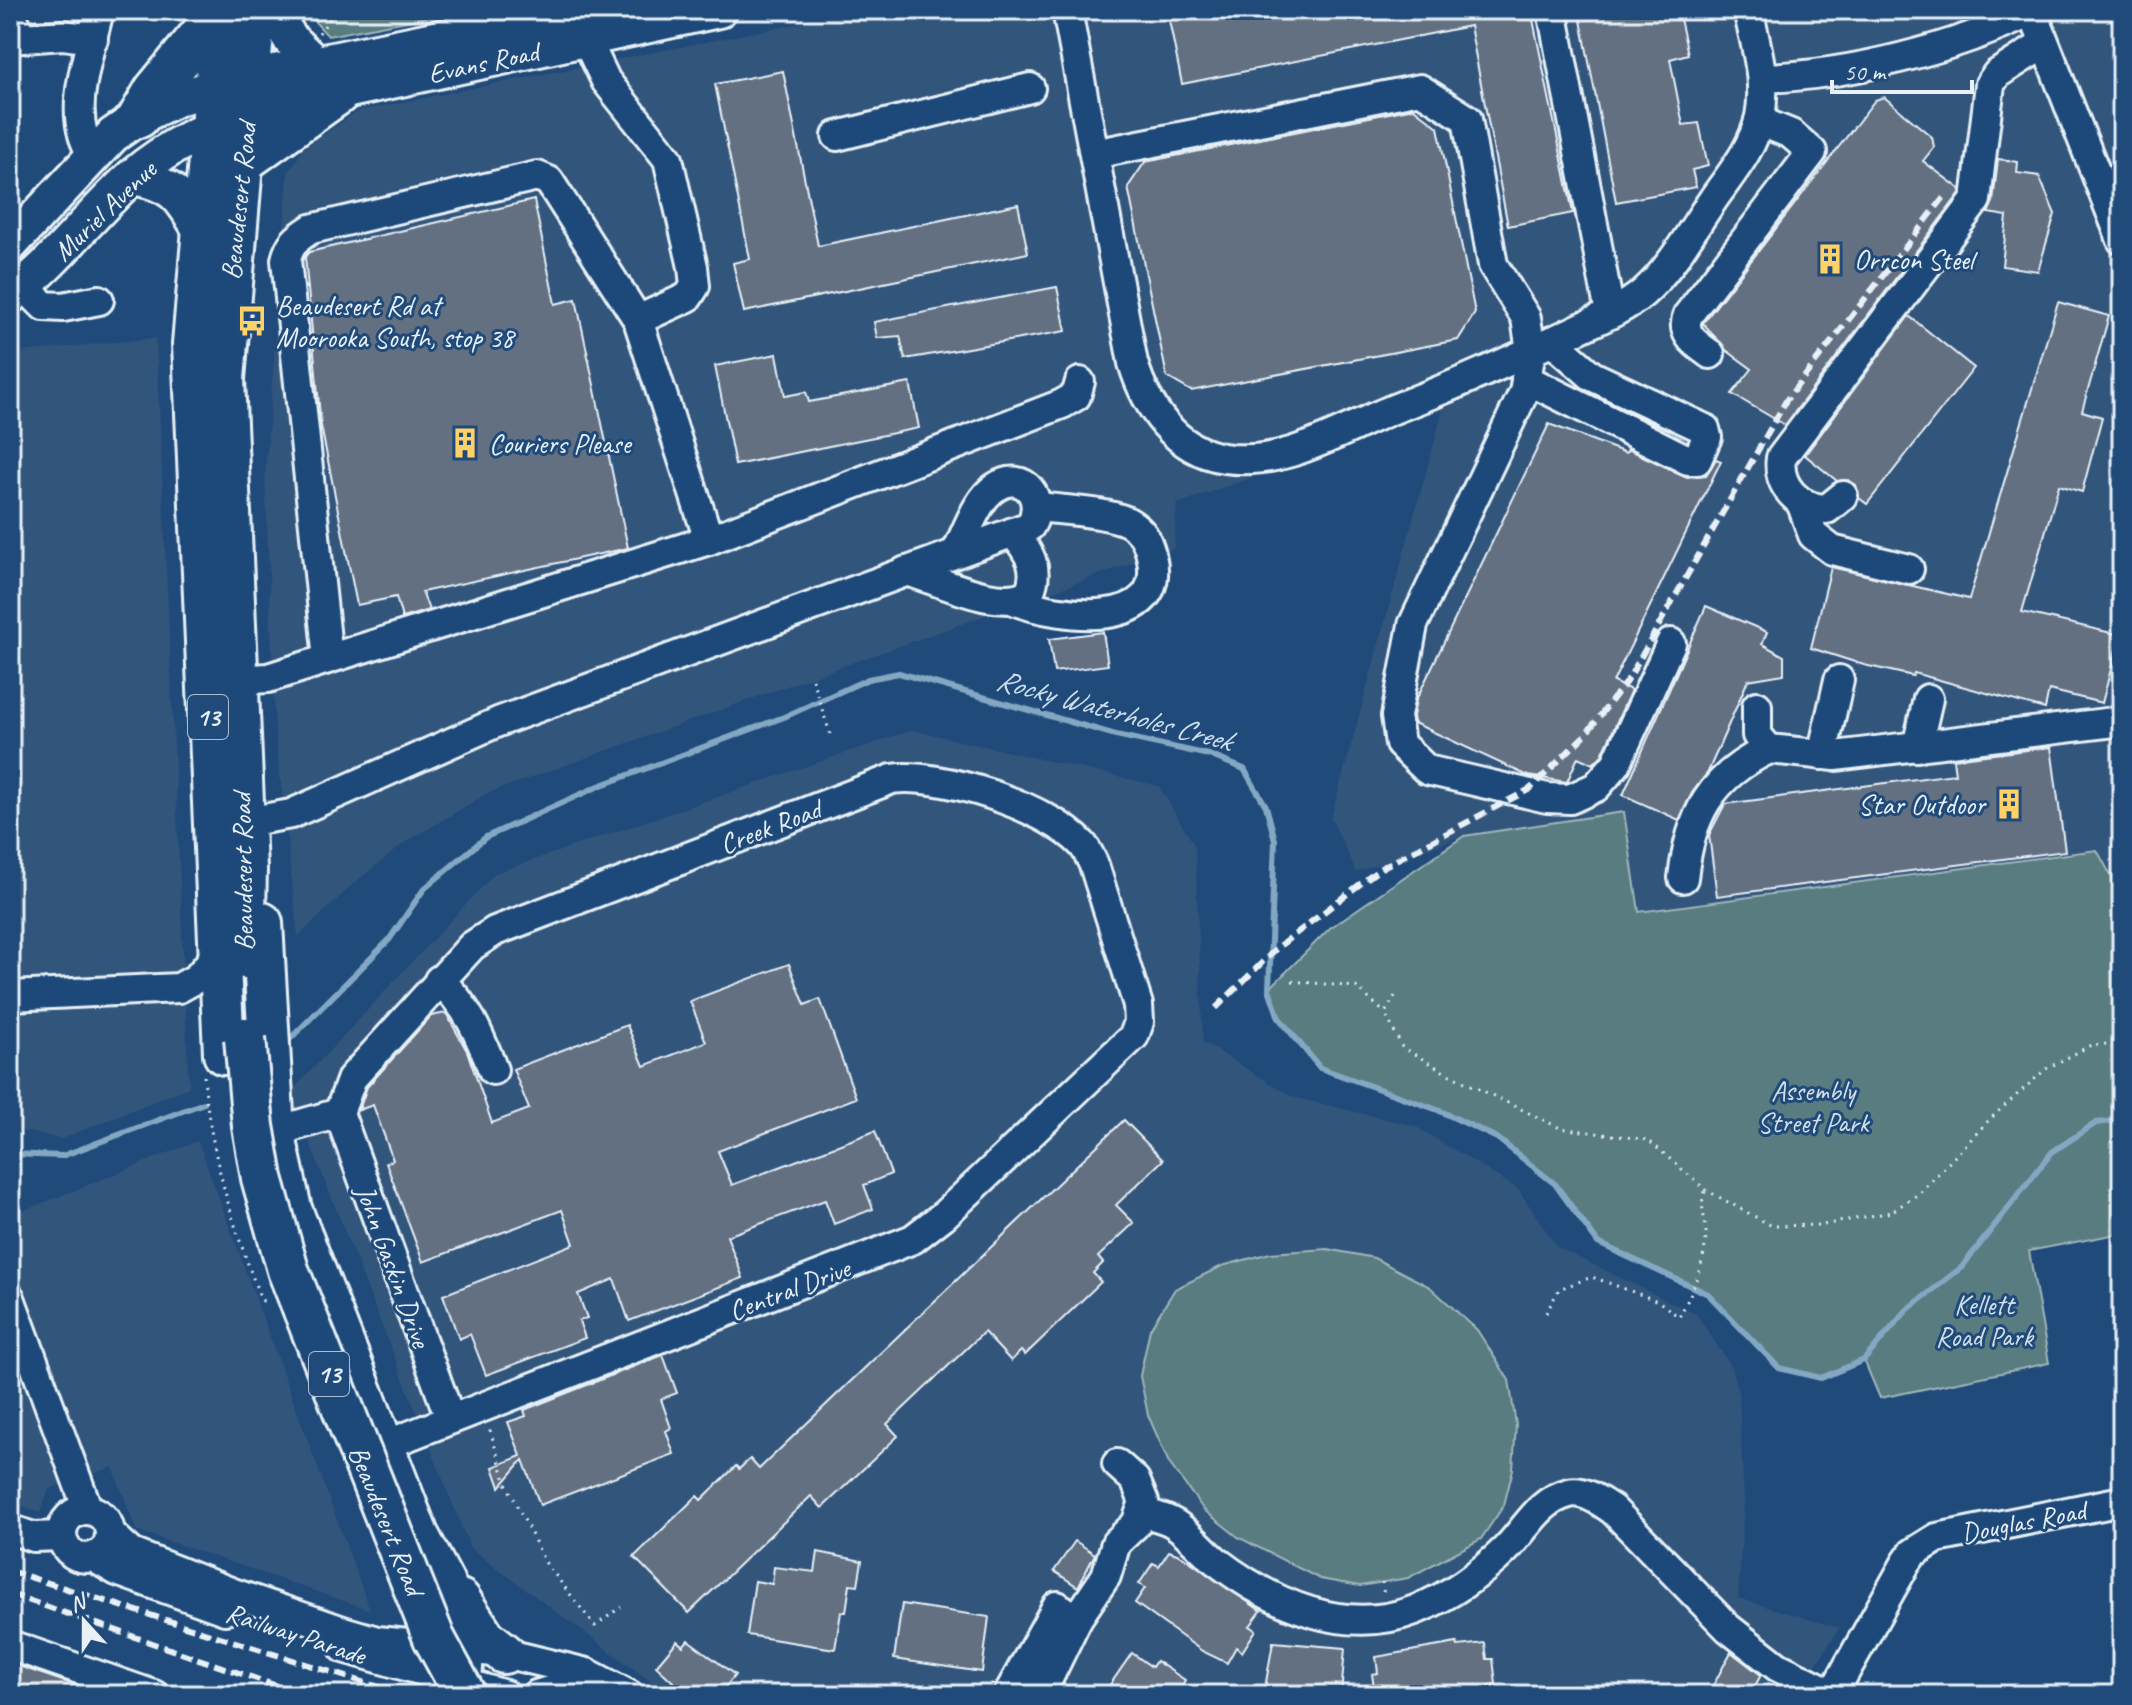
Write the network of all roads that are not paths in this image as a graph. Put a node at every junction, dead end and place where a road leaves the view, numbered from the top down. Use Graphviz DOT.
graph roads {
  1 [pos="99,10"];
  2 [pos="222,10"];
  3 [pos="255,10"];
  4 [pos="273,10"];
  5 [pos="719,10"];
  6 [pos="1067,10"];
  7 [pos="1552,10"];
  8 [pos="1748,10"];
  9 [pos="2032,11"];
  10 [pos="531,16"];
  11 [pos="580,20"];
  12 [pos="14,29"];
  13 [pos="93,39"];
  14 [pos="2044,44"];
  15 [pos="322,67"];
  16 [pos="1763,78"];
  17 [pos="1030,88"];
  18 [pos="232,100"];
  19 [pos="139,117"];
  20 [pos="1759,121"];
  21 [pos="837,136"];
  22 [pos="1094,154"];
  23 [pos="93,155"];
  24 [pos="243,162"];
  25 [pos="132,177"];
  26 [pos="202,233"];
  27 [pos="2122,240"];
  28 [pos="10,245"];
  29 [pos="1682,245"];
  30 [pos="1720,272"];
  31 [pos="14,285"];
  32 [pos="99,300"];
  33 [pos="1610,313"];
  34 [pos="638,320"];
  35 [pos="1710,354"];
  36 [pos="1536,357"];
  37 [pos="1080,382"];
  38 [pos="1843,496"];
  39 [pos="1802,505"];
  40 [pos="1037,507"];
  41 [pos="1013,532"];
  42 [pos="709,540"];
  43 [pos="956,553"];
  44 [pos="1909,569"];
  45 [pos="906,571"];
  46 [pos="1016,601"];
  47 [pos="1671,643"];
  48 [pos="328,659"];
  49 [pos="236,680"];
  50 [pos="1839,680"];
  51 [pos="1928,699"];
  52 [pos="1757,706"];
  53 [pos="2122,721"];
  54 [pos="1917,747"];
  55 [pos="1769,749"];
  56 [pos="1822,755"];
  57 [pos="243,815"];
  58 [pos="246,869"];
  59 [pos="1683,878"];
  60 [pos="219,952"];
  61 [pos="439,980"];
  62 [pos="179,988"];
  63 [pos="10,996"];
  64 [pos="1134,1036"];
  65 [pos="231,1043"];
  66 [pos="493,1070"];
  67 [pos="339,1113"];
  68 [pos="274,1132"];
  69 [pos="10,1298"];
  70 [pos="450,1418"];
  71 [pos="383,1446"];
  72 [pos="1117,1464"];
  73 [pos="2122,1501"];
  74 [pos="88,1510"];
  75 [pos="1141,1512"];
  76 [pos="10,1529"];
  77 [pos="110,1533"];
  78 [pos="62,1536"];
  79 [pos="93,1557"];
  80 [pos="450,1592"];
  81 [pos="1077,1619"];
  82 [pos="10,1645"];
  83 [pos="504,1653"];
  84 [pos="456,1674"];
  85 [pos="583,1688"];
  86 [pos="142,1693"];
  87 [pos="1832,1694"];
  88 [pos="505,1695"];
  89 [pos="536,1695"];
  90 [pos="629,1695"];
  91 [pos="1014,1695"];
  92 [pos="1040,1695"];
  1 -- 13 [label="street"];
  2 -- 18 [label="highway, Beaudesert Road / 13"];
  2 -- 19 [label="highway"];
  3 -- 18 [label="highway, Beaudesert Road / 13"];
  4 -- 15 [label="main road"];
  5 -- 11 [label="main road, Evans Road"];
  6 -- 22 [label="street"];
  7 -- 33 [label="street"];
  8 -- 16 [label="street"];
  9 -- 14 [label="street"];
  9 -- 16 [label="street"];
  10 -- 11 [label="main road, Evans Road"];
  10 -- 15 [label="main road, Evans Road"];
  11 -- 15 [label="main road, Evans Road"];
  11 -- 34 [label="street"];
  12 -- 13 [label="street"];
  13 -- 23 [label="street"];
  14 -- 27 [label="street"];
  14 -- 39 [label="street"];
  15 -- 18 [label="main road, Evans Road"];
  15 -- 24 [label="highway"];
  16 -- 20 [label="street"];
  17 -- 21 [label="street"];
  18 -- 19 [label="main road, Muriel Avenue"];
  18 -- 24 [label="highway, Beaudesert Road / 13"];
  18 -- 25 [label="main road, Muriel Avenue"];
  18 -- 26 [label="highway, Beaudesert Road / 13"];
  19 -- 23 [label="main road, Muriel Avenue"];
  20 -- 29 [label="street"];
  20 -- 30 [label="street"];
  22 -- 36 [label="street"];
  22 -- 36 [label="street"];
  23 -- 28 [label="main road, Muriel Avenue"];
  24 -- 49 [label="highway, Beaudesert Road / 13"];
  25 -- 26 [label="main road"];
  25 -- 31 [label="main road, Muriel Avenue"];
  26 -- 60 [label="highway, Beaudesert Road / 13"];
  29 -- 30 [label="street"];
  29 -- 33 [label="street"];
  30 -- 35 [label="street"];
  31 -- 32 [label="street"];
  33 -- 36 [label="street"];
  34 -- 42 [label="street"];
  34 -- 48 [label="street"];
  36 -- 36 [label="street"];
  36 -- 47 [label="street"];
  37 -- 42 [label="street"];
  38 -- 39 [label="street"];
  39 -- 44 [label="street"];
  40 -- 41 [label="street"];
  40 -- 43 [label="street"];
  40 -- 46 [label="street"];
  41 -- 43 [label="street"];
  41 -- 46 [label="street"];
  42 -- 48 [label="street"];
  43 -- 45 [label="street"];
  45 -- 46 [label="street"];
  45 -- 57 [label="street"];
  48 -- 49 [label="street"];
  49 -- 57 [label="highway, Beaudesert Road / 13"];
  50 -- 56 [label="street"];
  51 -- 54 [label="street"];
  52 -- 55 [label="street"];
  53 -- 54 [label="street"];
  54 -- 56 [label="street"];
  55 -- 56 [label="street"];
  55 -- 59 [label="street"];
  57 -- 58 [label="highway, Beaudesert Road / 13"];
  58 -- 65 [label="highway, Beaudesert Road / 13"];
  58 -- 68 [label="highway"];
  60 -- 62 [label="street"];
  60 -- 65 [label="highway, Beaudesert Road / 13"];
  61 -- 64 [label="street, Creek Road"];
  61 -- 66 [label="street"];
  61 -- 67 [label="street, Creek Road"];
  62 -- 63 [label="street"];
  62 -- 65 [label="street"];
  64 -- 70 [label="street, Central Drive"];
  65 -- 84 [label="highway, Beaudesert Road / 13"];
  67 -- 68 [label="street"];
  67 -- 70 [label="street, John Gaskin Drive"];
  68 -- 71 [label="highway"];
  69 -- 74 [label="street"];
  70 -- 71 [label="street, Central Drive"];
  71 -- 80 [label="highway"];
  71 -- 84 [label="highway"];
  72 -- 75 [label="street"];
  73 -- 87 [label="street, Douglas Road"];
  74 -- 77 [label="street"];
  74 -- 78 [label="street"];
  75 -- 81 [label="street"];
  75 -- 87 [label="street"];
  76 -- 78 [label="street"];
  77 -- 79 [label="street"];
  77 -- 84 [label="street, Railway Parade"];
  78 -- 79 [label="street"];
  79 -- 84 [label="street, Railway Parade"];
  80 -- 83 [label="highway"];
  80 -- 84 [label="highway"];
  81 -- 91 [label="street"];
  81 -- 92 [label="street"];
  82 -- 86 [label="street"];
  83 -- 84 [label="street"];
  83 -- 85 [label="street"];
  84 -- 88 [label="street, Railway Parade"];
  85 -- 89 [label="street"];
  85 -- 90 [label="street"];
}
